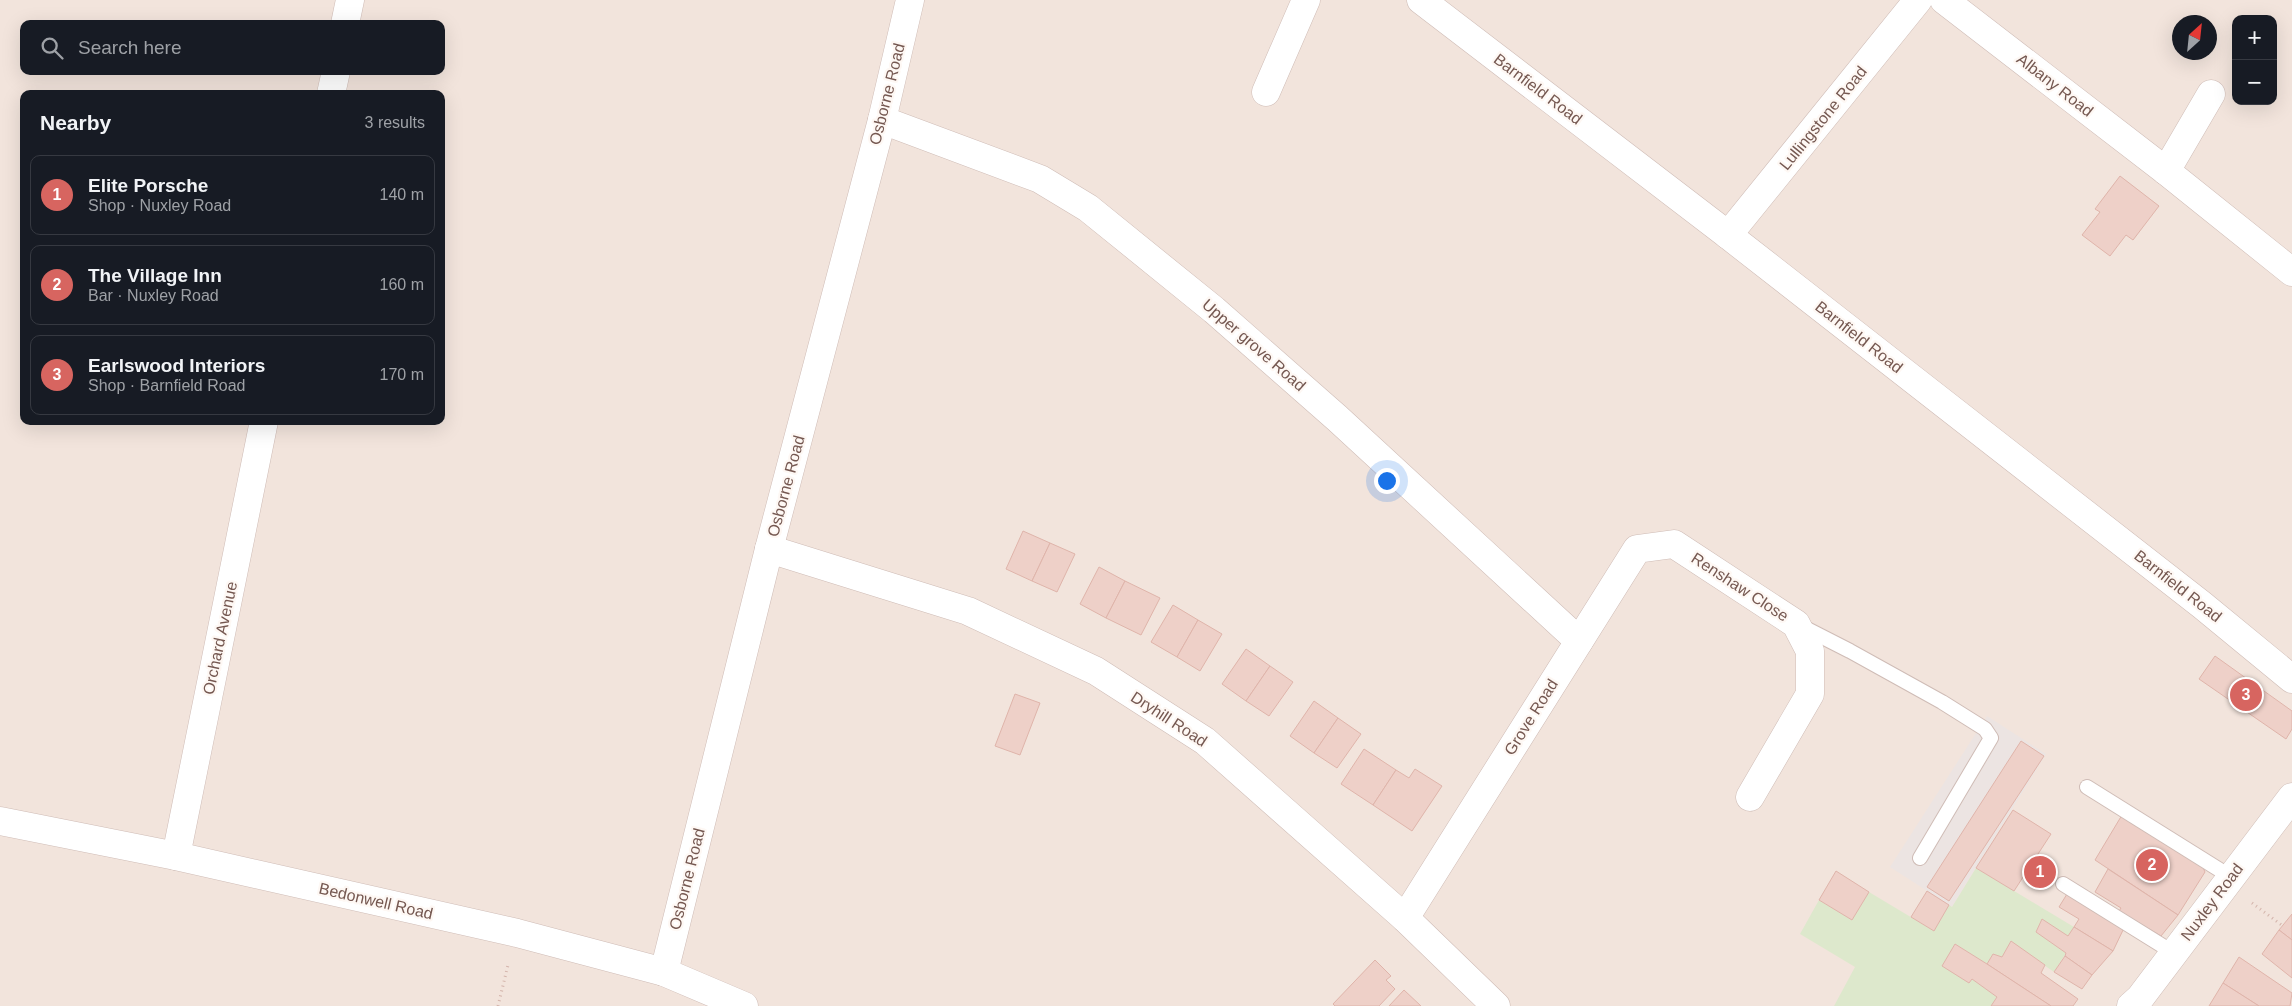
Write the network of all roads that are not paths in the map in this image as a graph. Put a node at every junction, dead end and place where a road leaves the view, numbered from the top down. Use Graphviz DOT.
graph roads {
  1 [pos="350,0"];
  2 [pos="910,0"];
  3 [pos="1306,0"];
  4 [pos="1421,0"];
  5 [pos="1918,0"];
  6 [pos="1944,0"];
  7 [pos="346,20"];
  8 [pos="335,75"];
  9 [pos="332,90"];
  10 [pos="1266,92"];
  11 [pos="2211,94"];
  12 [pos="882,120"];
  13 [pos="2166,171"];
  14 [pos="1728,235"];
  15 [pos="2292,272"];
  16 [pos="263,425"];
  17 [pos="1674,544"];
  18 [pos="769,549"];
  19 [pos="1796,624"];
  20 [pos="1579,641"];
  21 [pos="2292,679"];
  22 [pos="2087,787"];
  23 [pos="1750,797"];
  24 [pos="2292,797"];
  25 [pos="0,821"];
  26 [pos="176,856"];
  27 [pos="1920,858"];
  28 [pos="2063,884"];
  29 [pos="2239,887"];
  30 [pos="1405,918"];
  31 [pos="2174,952"];
  32 [pos="664,972"];
  33 [pos="2140,1003"];
  34 [pos="744,1006"];
  35 [pos="1496,1006"];
  1 -- 7 [label="street"];
  2 -- 12 [label="street, Osborne Road"];
  3 -- 10 [label="street"];
  4 -- 14 [label="street, Barnfield Road"];
  5 -- 14 [label="street, Lullingstone Road"];
  6 -- 13 [label="street, Albany Road"];
  8 -- 9 [label="street"];
  11 -- 13 [label="street"];
  12 -- 18 [label="street, Osborne Road"];
  12 -- 20 [label="street, Upper grove Road"];
  13 -- 15 [label="street, Albany Road"];
  14 -- 21 [label="street, Barnfield Road"];
  16 -- 26 [label="street, Orchard Avenue"];
  17 -- 19 [label="street, Renshaw Close"];
  17 -- 20 [label="street, Grove Road"];
  18 -- 30 [label="street, Dryhill Road"];
  18 -- 32 [label="street, Osborne Road"];
  19 -- 23 [label="street, Renshaw Close"];
  19 -- 27 [label="lane"];
  20 -- 30 [label="street, Grove Road"];
  22 -- 29 [label="lane"];
  24 -- 29 [label="street, Nuxley Road"];
  25 -- 26 [label="street, Bedonwell Road"];
  26 -- 32 [label="street, Bedonwell Road"];
  28 -- 31 [label="lane"];
  29 -- 31 [label="street, Nuxley Road"];
  30 -- 35 [label="street, Dryhill Road"];
  31 -- 33 [label="street, Nuxley Road"];
  32 -- 34 [label="street, Bedonwell Road"];
}
